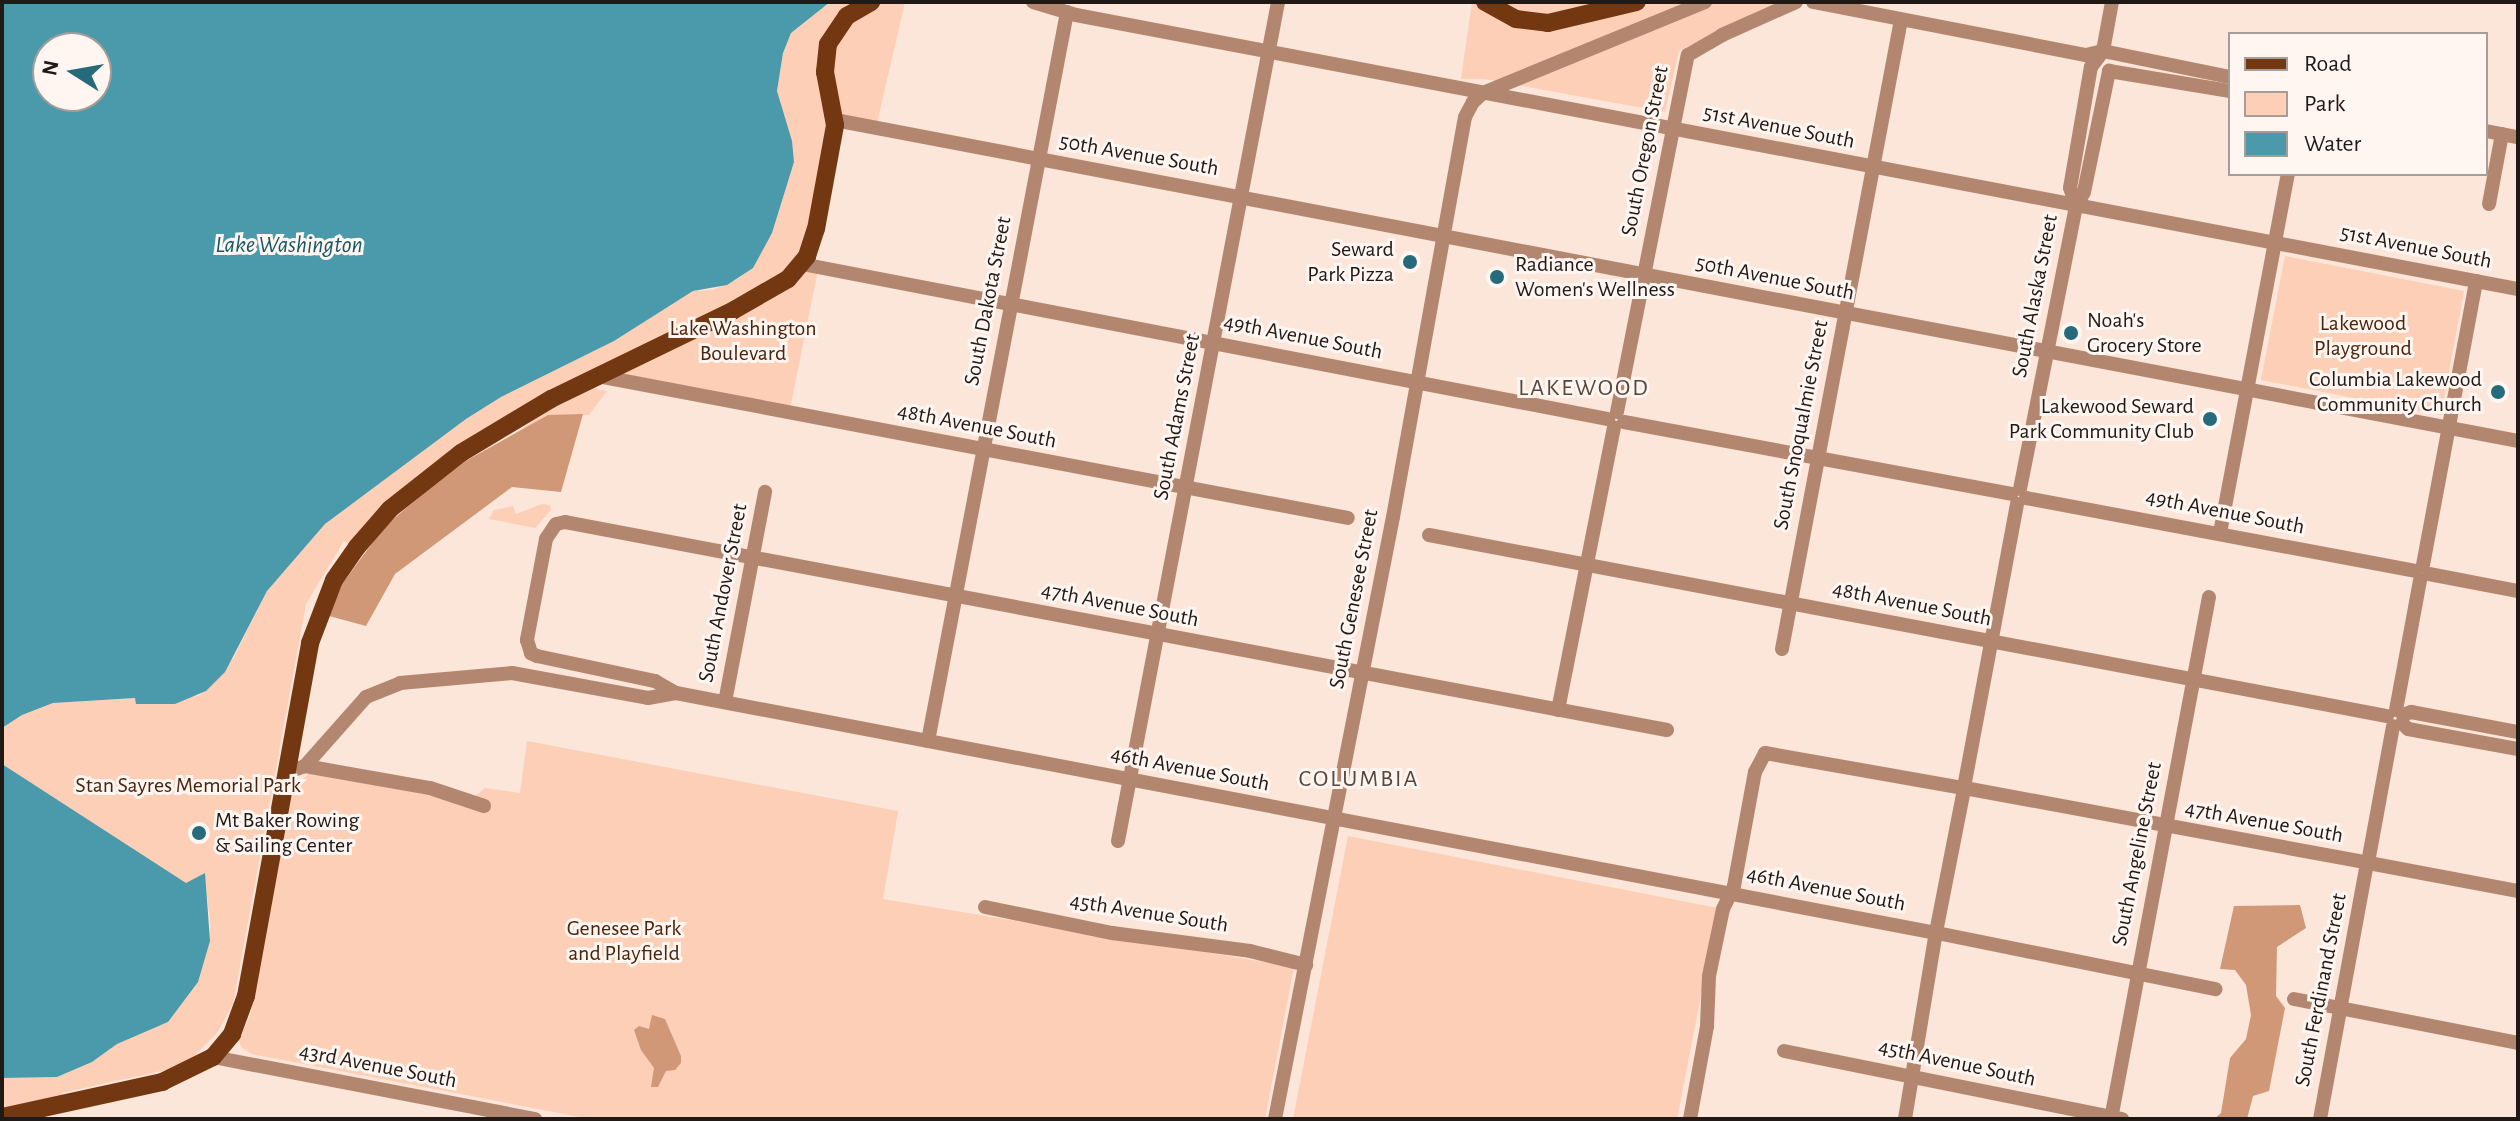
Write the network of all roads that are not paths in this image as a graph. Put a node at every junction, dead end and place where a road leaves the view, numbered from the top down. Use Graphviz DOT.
graph roads {
  1 [pos="871,2"];
  2 [pos="1033,2"];
  3 [pos="1278,2"];
  4 [pos="1485,2"];
  5 [pos="1637,2"];
  6 [pos="1705,2"];
  7 [pos="1796,2"];
  8 [pos="1813,2"];
  9 [pos="2112,2"];
  10 [pos="1067,12"];
  11 [pos="1901,20"];
  12 [pos="1269,51"];
  13 [pos="2103,51"];
  14 [pos="2228,77"];
  15 [pos="2228,91"];
  16 [pos="1483,93"];
  17 [pos="835,120"];
  18 [pos="1671,129"];
  19 [pos="2488,131"];
  20 [pos="2502,134"];
  21 [pos="2518,137"];
  22 [pos="1038,159"];
  23 [pos="1874,167"];
  24 [pos="2288,176"];
  25 [pos="1241,197"];
  26 [pos="2489,204"];
  27 [pos="2076,206"];
  28 [pos="1444,237"];
  29 [pos="2275,243"];
  30 [pos="802,264"];
  31 [pos="1643,276"];
  32 [pos="2476,281"];
  33 [pos="2518,289"];
  34 [pos="1010,304"];
  35 [pos="1844,314"];
  36 [pos="1213,343"];
  37 [pos="2046,352"];
  38 [pos="598,376"];
  39 [pos="1417,381"];
  40 [pos="2247,390"];
  41 [pos="1616,420"];
  42 [pos="2449,427"];
  43 [pos="2518,441"];
  44 [pos="982,450"];
  45 [pos="1817,458"];
  46 [pos="1185,488"];
  47 [pos="765,492"];
  48 [pos="2018,496"];
  49 [pos="1348,518"];
  50 [pos="2220,533"];
  51 [pos="1429,535"];
  52 [pos="752,557"];
  53 [pos="1587,565"];
  54 [pos="2422,572"];
  55 [pos="2518,591"];
  56 [pos="955,596"];
  57 [pos="2209,597"];
  58 [pos="1789,604"];
  59 [pos="1158,634"];
  60 [pos="1992,642"];
  61 [pos="1782,649"];
  62 [pos="537,656"];
  63 [pos="1363,674"];
  64 [pos="2193,681"];
  65 [pos="676,693"];
  66 [pos="725,702"];
  67 [pos="1558,710"];
  68 [pos="2396,718"];
  69 [pos="1667,730"];
  70 [pos="2518,732"];
  71 [pos="928,741"];
  72 [pos="2518,749"];
  73 [pos="296,769"];
  74 [pos="1130,779"];
  75 [pos="1964,788"];
  76 [pos="484,806"];
  77 [pos="1335,819"];
  78 [pos="2165,826"];
  79 [pos="1118,841"];
  80 [pos="2368,863"];
  81 [pos="2518,891"];
  82 [pos="1733,893"];
  83 [pos="985,907"];
  84 [pos="1936,933"];
  85 [pos="1306,965"];
  86 [pos="2138,972"];
  87 [pos="2216,989"];
  88 [pos="2294,999"];
  89 [pos="2340,1008"];
  90 [pos="2518,1043"];
  91 [pos="1784,1051"];
  92 [pos="213,1057"];
  93 [pos="1911,1077"];
  94 [pos="2,1117"];
  95 [pos="2115,1118"];
  96 [pos="535,1119"];
  97 [pos="1275,1119"];
  98 [pos="1690,1119"];
  99 [pos="1905,1119"];
  100 [pos="2320,1119"];
  1 -- 17 [label="main road"];
  2 -- 10 [label="street, 51st Avenue South"];
  3 -- 12 [label="street, South Adams Street"];
  4 -- 5 [label="main road"];
  6 -- 16 [label="street"];
  7 -- 18 [label="street, South Oregon Street"];
  8 -- 11 [label="street"];
  9 -- 13 [label="street, South Alaska Street"];
  10 -- 12 [label="street, 51st Avenue South"];
  10 -- 22 [label="street, South Dakota Street"];
  11 -- 13 [label="street"];
  11 -- 23 [label="street, South Snoqualmie Street"];
  12 -- 16 [label="street, 51st Avenue South"];
  12 -- 25 [label="street, South Adams Street"];
  13 -- 14 [label="street"];
  13 -- 27 [label="street, South Alaska Street"];
  15 -- 27 [label="street, South Alaska Street"];
  16 -- 18 [label="street, 51st Avenue South"];
  16 -- 28 [label="street, South Genesee Street"];
  17 -- 22 [label="street, 50th Avenue South"];
  17 -- 30 [label="main road"];
  18 -- 23 [label="street, 51st Avenue South"];
  18 -- 31 [label="street, South Oregon Street"];
  19 -- 20 [label="street"];
  20 -- 21 [label="street"];
  20 -- 26 [label="street"];
  22 -- 25 [label="street, 50th Avenue South"];
  22 -- 34 [label="street, South Dakota Street"];
  23 -- 27 [label="street, 51st Avenue South"];
  23 -- 35 [label="street, South Snoqualmie Street"];
  24 -- 29 [label="street"];
  25 -- 28 [label="street, 50th Avenue South"];
  25 -- 36 [label="street, South Adams Street"];
  27 -- 29 [label="street, 51st Avenue South"];
  27 -- 37 [label="street, South Alaska Street"];
  28 -- 31 [label="street, 50th Avenue South"];
  28 -- 39 [label="street, South Genesee Street"];
  29 -- 32 [label="street, 51st Avenue South"];
  29 -- 40 [label="street"];
  30 -- 34 [label="street, 49th Avenue South"];
  30 -- 38 [label="main road"];
  31 -- 35 [label="street, 50th Avenue South"];
  31 -- 41 [label="street, South Oregon Street"];
  32 -- 33 [label="street, 51st Avenue South"];
  32 -- 42 [label="street, South Ferdinand Street"];
  34 -- 36 [label="street, 49th Avenue South"];
  34 -- 44 [label="street, South Dakota Street"];
  35 -- 37 [label="street, 50th Avenue South"];
  35 -- 45 [label="street, South Snoqualmie Street"];
  36 -- 39 [label="street, 49th Avenue South"];
  36 -- 46 [label="street, South Adams Street"];
  37 -- 40 [label="street, 50th Avenue South"];
  37 -- 48 [label="street, South Alaska Street"];
  38 -- 44 [label="street, 48th Avenue South"];
  38 -- 73 [label="main road"];
  39 -- 41 [label="street, 49th Avenue South"];
  39 -- 63 [label="street, South Genesee Street"];
  40 -- 42 [label="street, 50th Avenue South"];
  40 -- 50 [label="street"];
  41 -- 45 [label="street, 49th Avenue South"];
  41 -- 53 [label="street, South Oregon Street"];
  42 -- 43 [label="street, 50th Avenue South"];
  42 -- 54 [label="street, South Ferdinand Street"];
  44 -- 46 [label="street, 48th Avenue South"];
  44 -- 56 [label="street, South Dakota Street"];
  45 -- 48 [label="street, 49th Avenue South"];
  45 -- 58 [label="street, South Snoqualmie Street"];
  46 -- 49 [label="street, 48th Avenue South"];
  46 -- 59 [label="street, South Adams Street"];
  47 -- 52 [label="street, South Andover Street"];
  48 -- 50 [label="street, 49th Avenue South"];
  48 -- 60 [label="street, South Alaska Street"];
  50 -- 54 [label="street, 49th Avenue South"];
  51 -- 53 [label="street, 48th Avenue South"];
  52 -- 56 [label="street, 47th Avenue South"];
  52 -- 62 [label="street, 47th Avenue South"];
  52 -- 66 [label="street, South Andover Street"];
  53 -- 58 [label="street, 48th Avenue South"];
  53 -- 67 [label="street, South Oregon Street"];
  54 -- 55 [label="street, 49th Avenue South"];
  54 -- 68 [label="street, South Ferdinand Street"];
  56 -- 59 [label="street, 47th Avenue South"];
  56 -- 71 [label="street, South Dakota Street"];
  57 -- 64 [label="street, South Angeline Street"];
  58 -- 60 [label="street, 48th Avenue South"];
  58 -- 61 [label="street, South Snoqualmie Street"];
  59 -- 63 [label="street, 47th Avenue South"];
  59 -- 74 [label="street, South Adams Street"];
  60 -- 64 [label="street, 48th Avenue South"];
  60 -- 75 [label="street, South Alaska Street"];
  62 -- 65 [label="street, 46th Avenue South"];
  63 -- 67 [label="street, 47th Avenue South"];
  63 -- 77 [label="street, South Genesee Street"];
  64 -- 68 [label="street, 48th Avenue South"];
  64 -- 78 [label="street, South Angeline Street"];
  65 -- 66 [label="street, 46th Avenue South"];
  65 -- 73 [label="street, 46th Avenue South"];
  66 -- 71 [label="street, 46th Avenue South"];
  67 -- 69 [label="street, 47th Avenue South"];
  68 -- 70 [label="street, 48th Avenue South"];
  68 -- 72 [label="street, 48th Avenue South"];
  68 -- 80 [label="street, South Ferdinand Street"];
  71 -- 74 [label="street, 46th Avenue South"];
  73 -- 76 [label="street"];
  73 -- 92 [label="main road"];
  74 -- 77 [label="street, 46th Avenue South"];
  74 -- 79 [label="street, South Adams Street"];
  75 -- 78 [label="street, 47th Avenue South"];
  75 -- 82 [label="street, 47th Avenue South"];
  75 -- 84 [label="street, South Alaska Street"];
  77 -- 82 [label="street, 46th Avenue South"];
  77 -- 85 [label="street, South Genesee Street"];
  78 -- 80 [label="street, 47th Avenue South"];
  78 -- 86 [label="street, South Angeline Street"];
  80 -- 81 [label="street, 47th Avenue South"];
  80 -- 89 [label="street, South Ferdinand Street"];
  82 -- 84 [label="street, 46th Avenue South"];
  82 -- 98 [label="street"];
  83 -- 85 [label="street, 45th Avenue South"];
  84 -- 86 [label="street, 46th Avenue South"];
  84 -- 93 [label="street, South Alaska Street"];
  85 -- 97 [label="street, South Genesee Street"];
  86 -- 87 [label="street, 46th Avenue South"];
  86 -- 95 [label="street, South Angeline Street"];
  88 -- 89 [label="street"];
  89 -- 90 [label="street"];
  89 -- 100 [label="street, South Ferdinand Street"];
  91 -- 93 [label="street, 45th Avenue South"];
  92 -- 94 [label="main road"];
  92 -- 96 [label="street, 43rd Avenue South"];
  93 -- 95 [label="street, 45th Avenue South"];
  93 -- 99 [label="street, South Alaska Street"];
}
